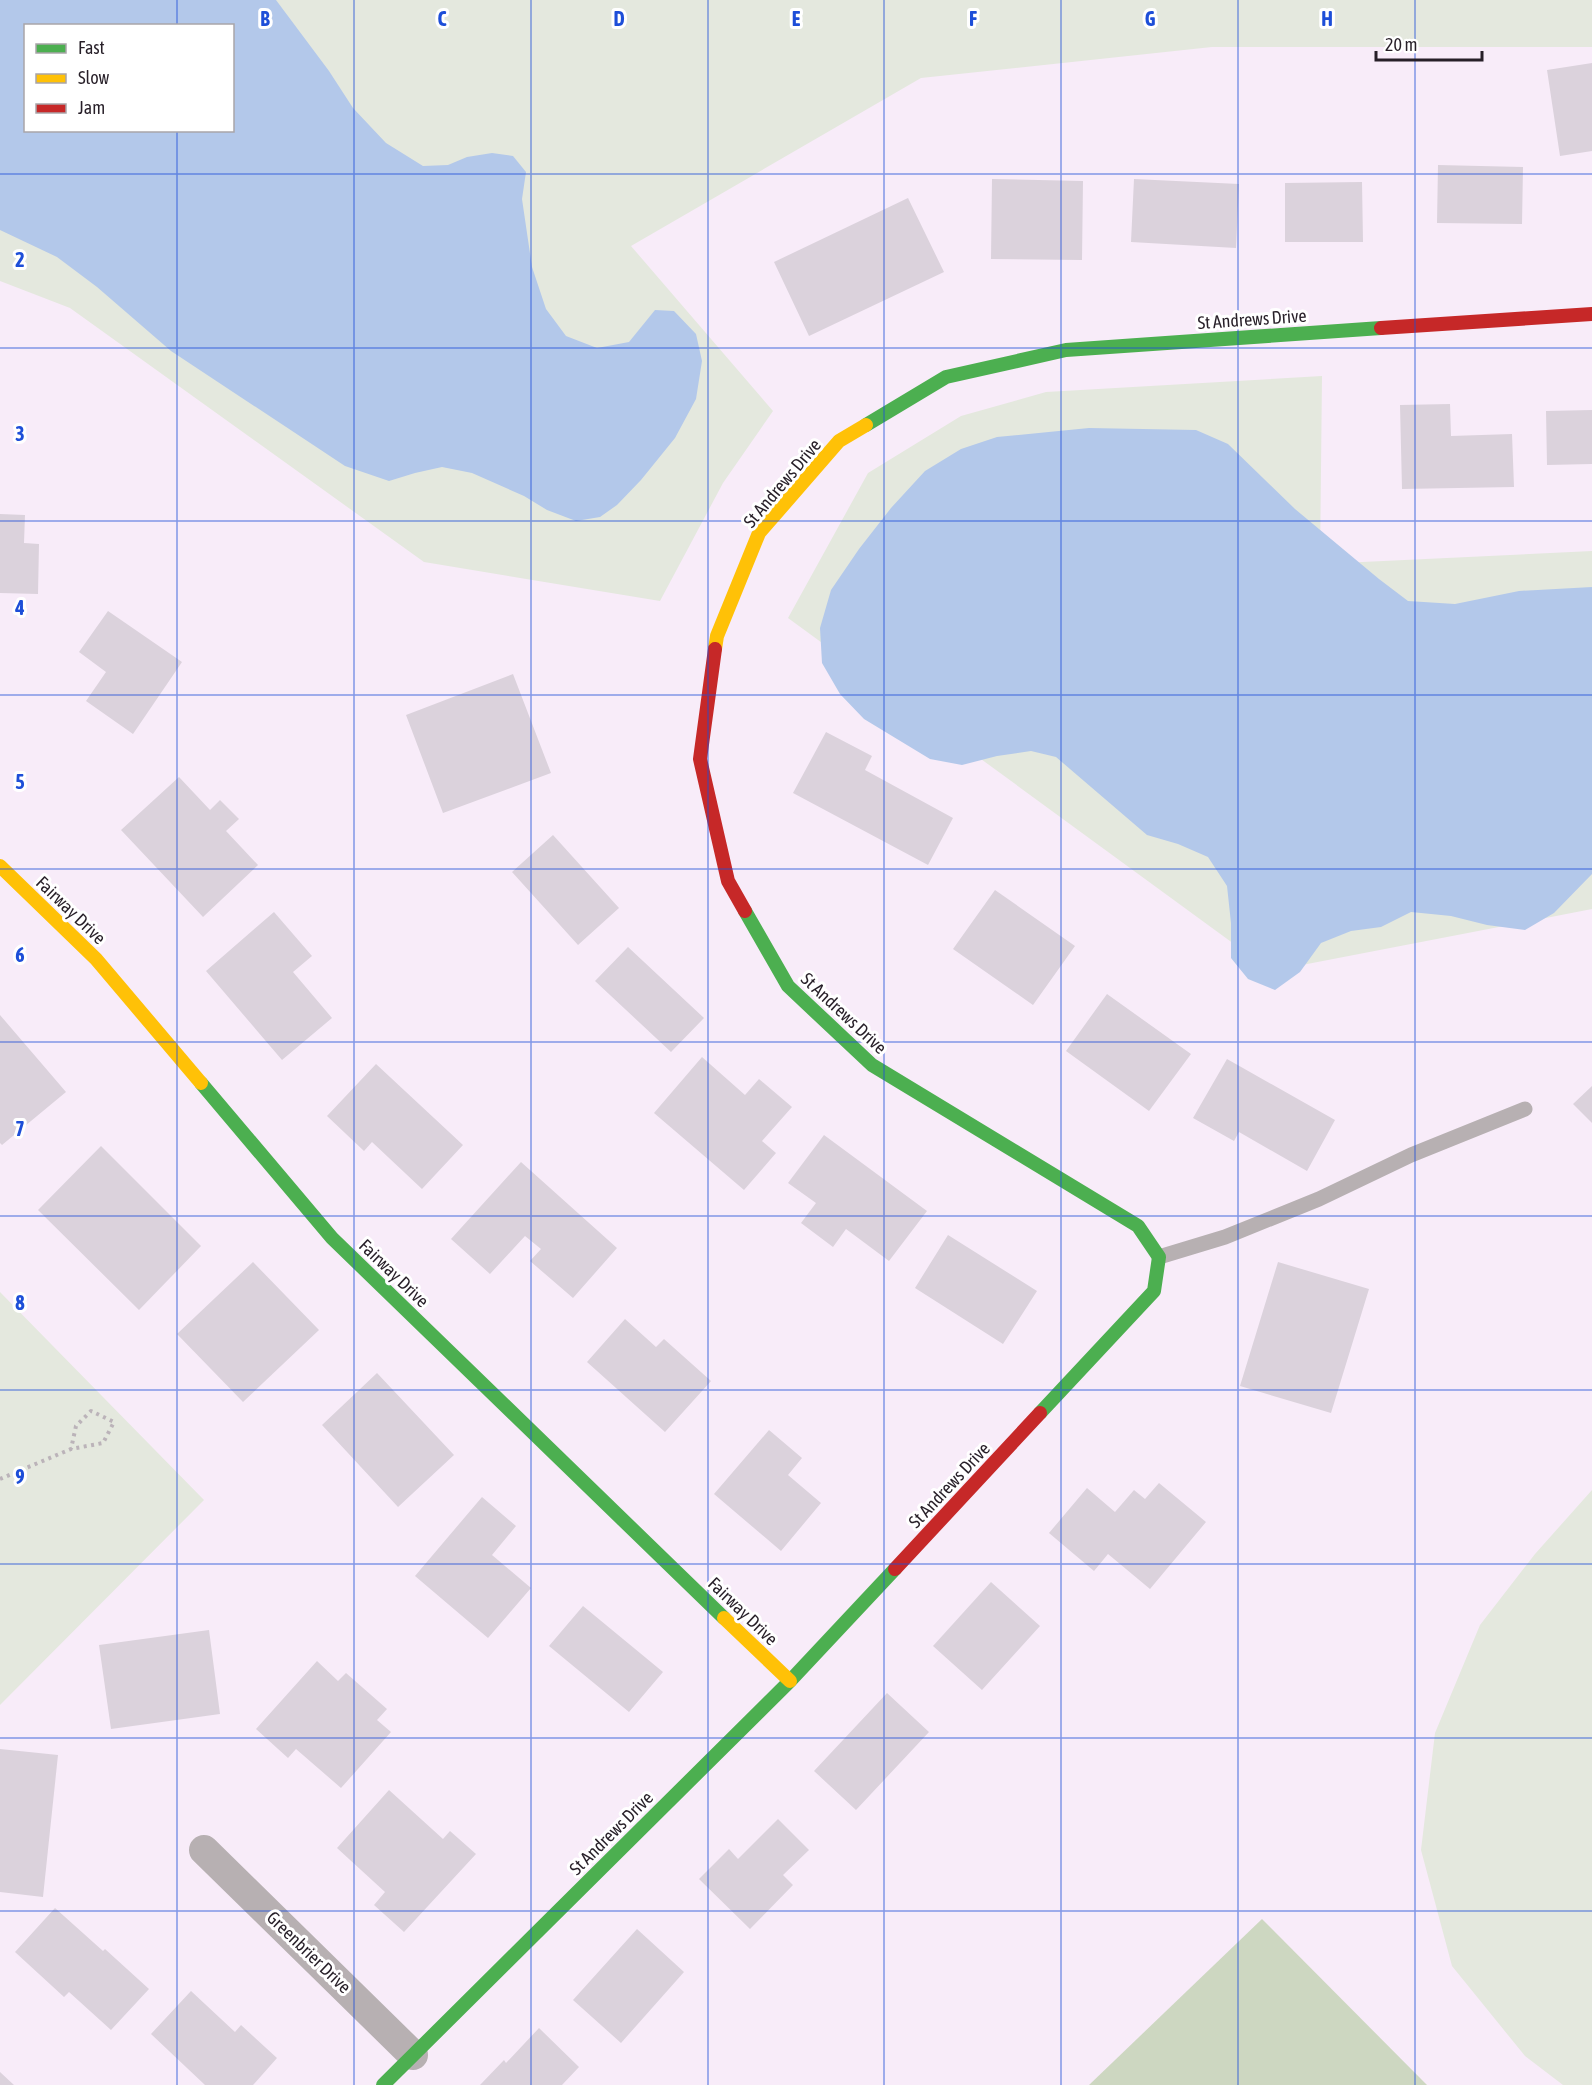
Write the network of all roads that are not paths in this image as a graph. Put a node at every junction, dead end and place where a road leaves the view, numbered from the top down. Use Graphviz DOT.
graph roads {
  1 [pos="1592,314"];
  2 [pos="0,866"];
  3 [pos="1525,1109"];
  4 [pos="1159,1257"];
  5 [pos="790,1681"];
  6 [pos="204,1850"];
  7 [pos="413,2055"];
  8 [pos="383,2085"];
  1 -- 4 [label="street, St Andrews Drive"];
  2 -- 5 [label="street, Fairway Drive"];
  3 -- 4 [label="lane"];
  4 -- 5 [label="street, St Andrews Drive"];
  5 -- 7 [label="street, St Andrews Drive"];
  6 -- 7 [label="street, Greenbrier Drive"];
  7 -- 8 [label="street, St Andrews Drive"];
}
